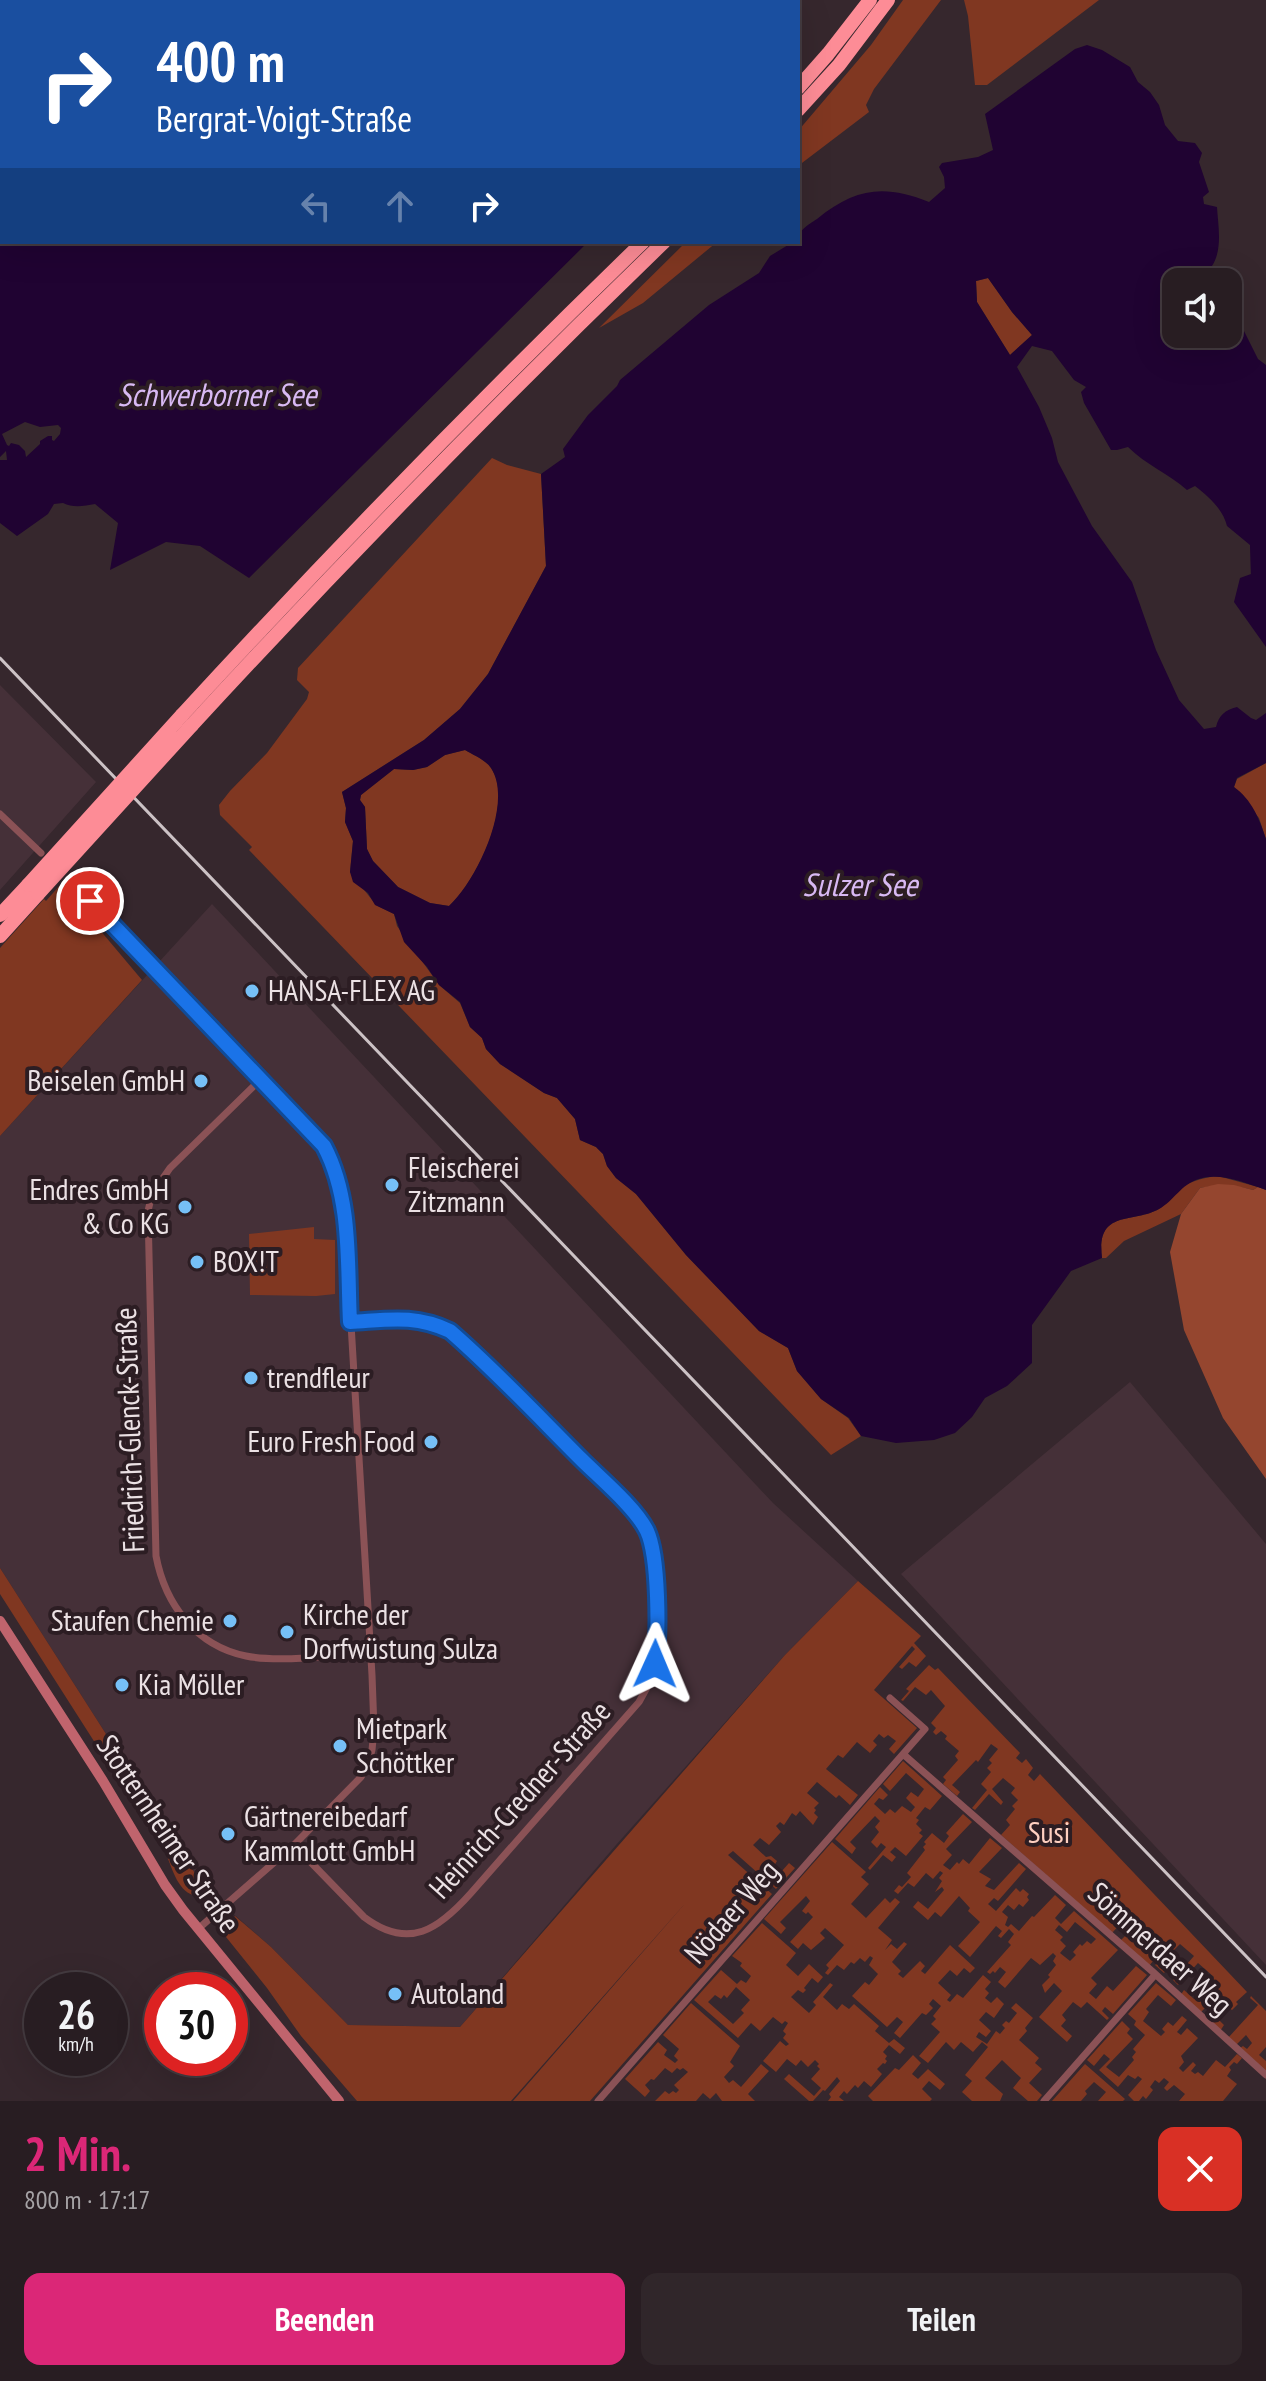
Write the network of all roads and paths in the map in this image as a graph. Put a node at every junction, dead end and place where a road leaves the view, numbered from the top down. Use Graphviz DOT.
graph roads {
  1 [pos="870,0"];
  2 [pos="888,0"];
  3 [pos="800,86"];
  4 [pos="800,108"];
  5 [pos="641,244"];
  6 [pos="662,244"];
  7 [pos="187,720"];
  8 [pos="0,814"];
  9 [pos="41,853"];
  10 [pos="70,879"];
  11 [pos="33,890"];
  12 [pos="0,915"];
  13 [pos="0,936"];
  14 [pos="261,1079"];
  15 [pos="350,1322"];
  16 [pos="0,1621"];
  17 [pos="371,1653"];
  18 [pos="890,1698"];
  19 [pos="903,1754"];
  20 [pos="294,1845"];
  21 [pos="198,1929"];
  22 [pos="1154,1976"];
  23 [pos="1266,2075"];
  24 [pos="339,2101"];
  25 [pos="598,2101"];
  26 [pos="1044,2101"];
  1 -- 3 [label="highway"];
  2 -- 4 [label="highway"];
  5 -- 7 [label="highway"];
  6 -- 7 [label="highway"];
  7 -- 11 [label="highway, bridge"];
  8 -- 9 [label="street"];
  10 -- 14 [label="street"];
  11 -- 12 [label="highway"];
  11 -- 13 [label="highway"];
  14 -- 15 [label="street"];
  14 -- 17 [label="street, Friedrich-Glenck-Straße"];
  15 -- 17 [label="street"];
  15 -- 20 [label="street, Heinrich-Credner-Straße"];
  16 -- 21 [label="main road, Stotternheimer Straße"];
  17 -- 20 [label="street"];
  18 -- 19 [label="street"];
  19 -- 22 [label="street, Sömmerdaer Weg"];
  19 -- 25 [label="street, Nödaer Weg"];
  20 -- 21 [label="street"];
  21 -- 24 [label="main road, Stotternheimer Straße"];
  22 -- 23 [label="street, Sömmerdaer Weg"];
  22 -- 26 [label="street"];
}
